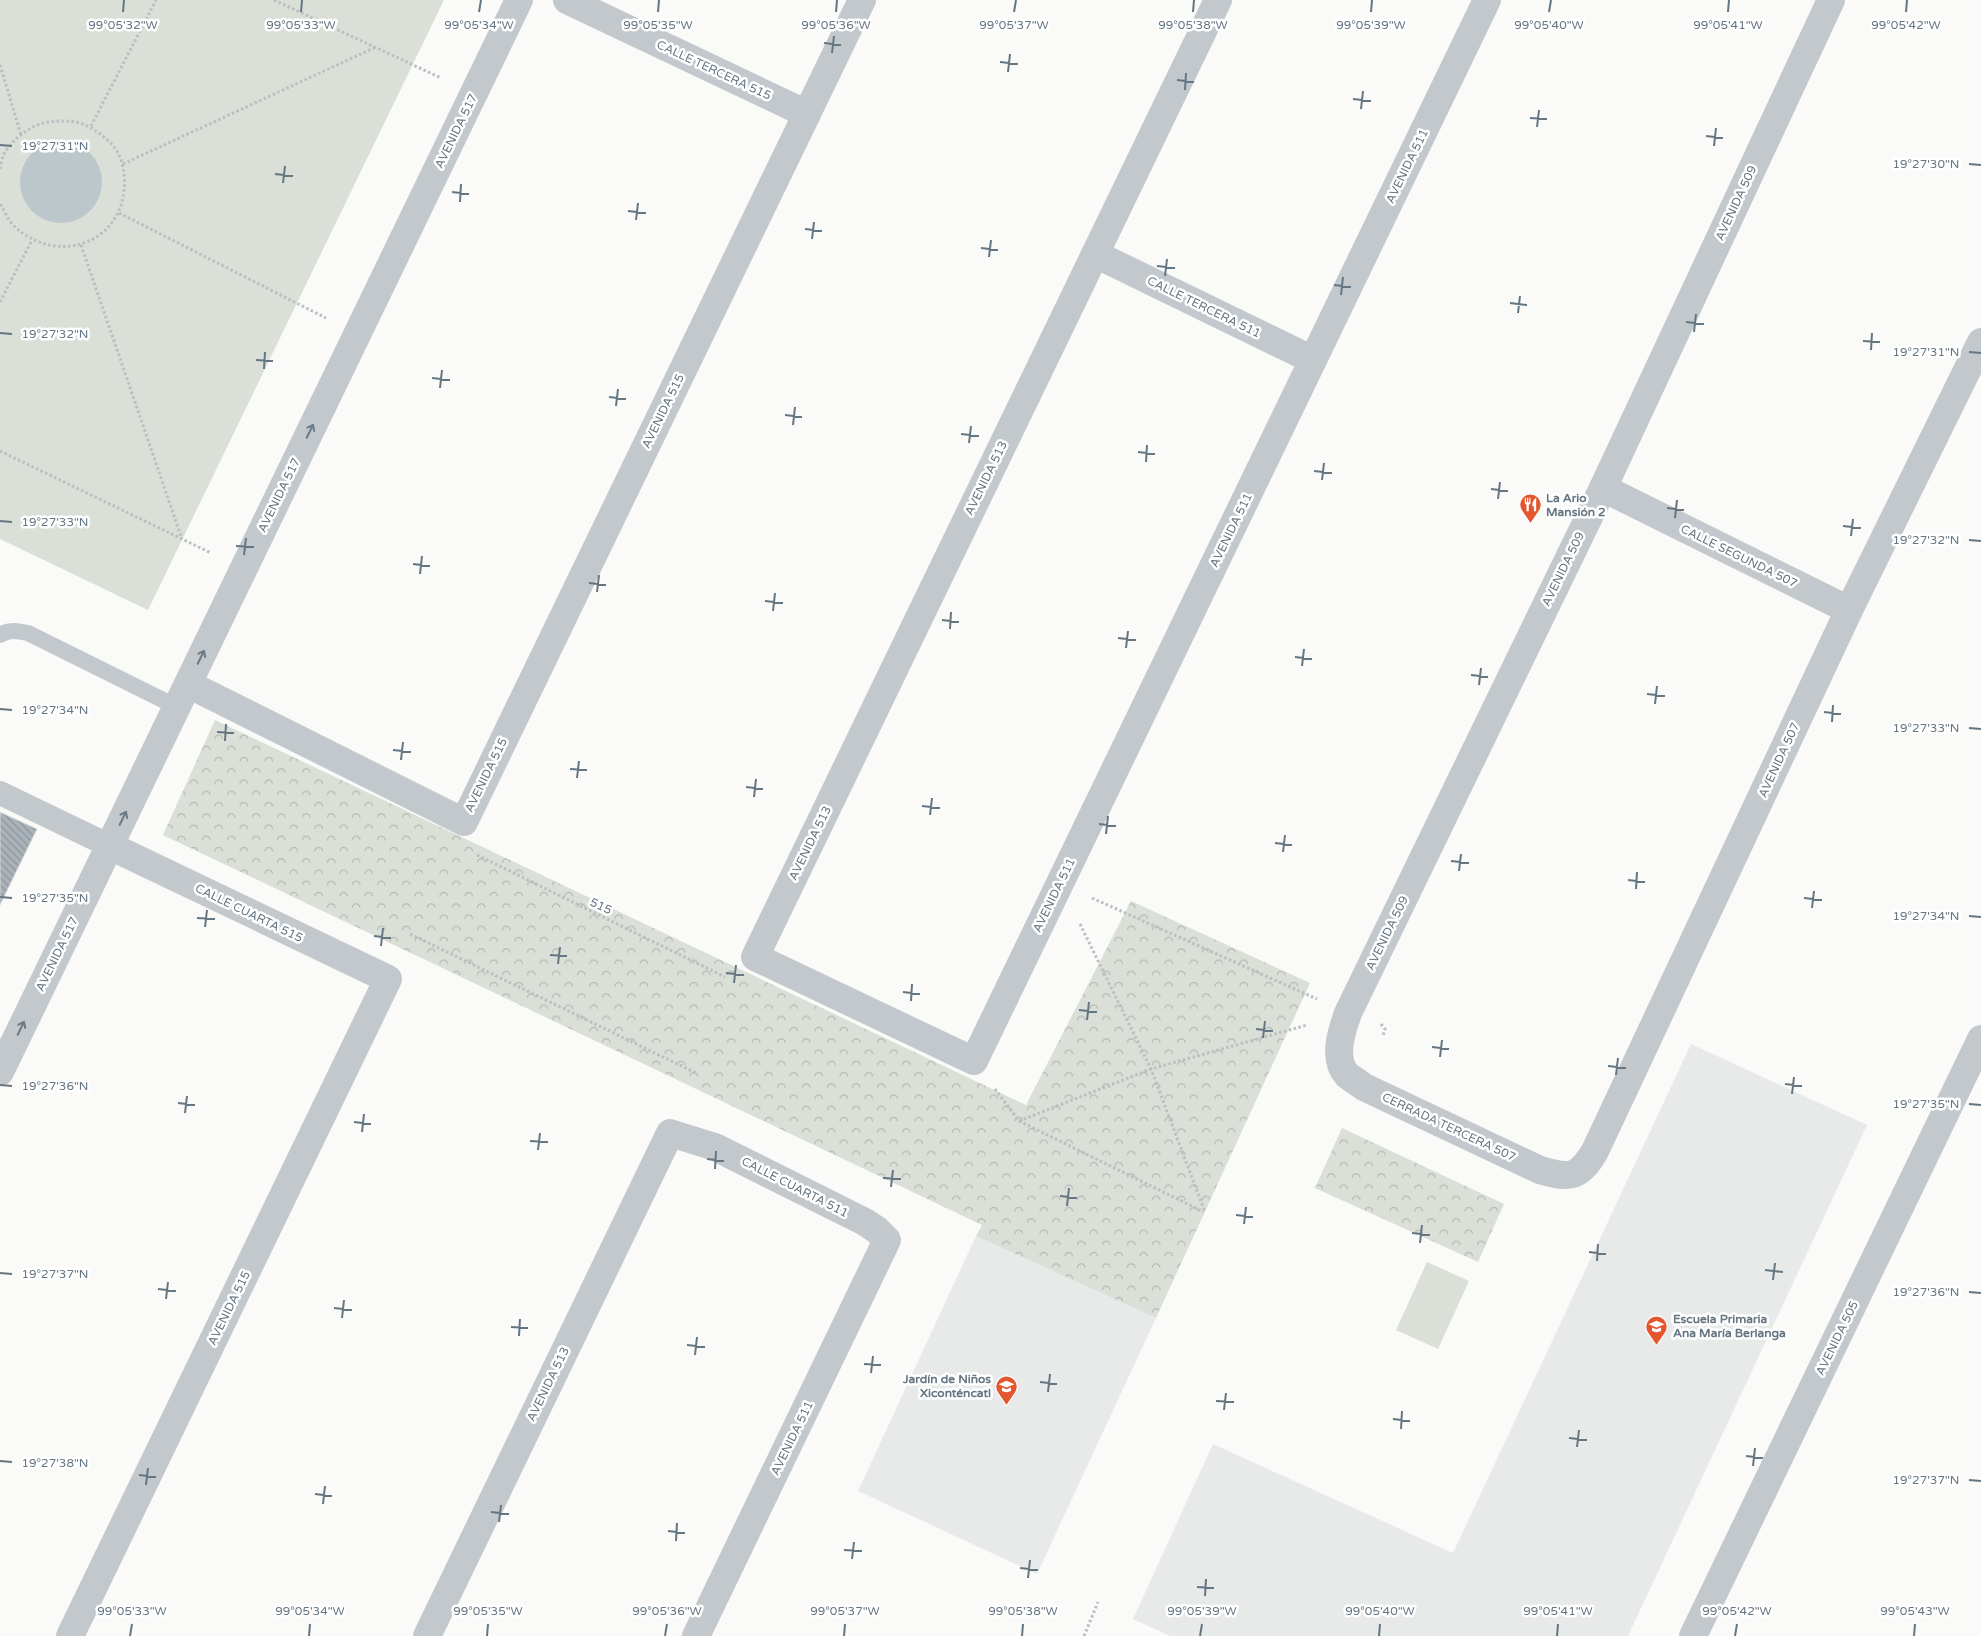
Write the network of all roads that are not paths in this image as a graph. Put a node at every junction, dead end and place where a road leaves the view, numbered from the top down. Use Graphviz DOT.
graph roads {
  1 [pos="519,0"];
  2 [pos="567,0"];
  3 [pos="862,0"];
  4 [pos="1218,0"];
  5 [pos="1487,0"];
  6 [pos="1831,0"];
  7 [pos="807,114"];
  8 [pos="1095,254"];
  9 [pos="1981,342"];
  10 [pos="1313,360"];
  11 [pos="1602,488"];
  12 [pos="1849,610"];
  13 [pos="0,635"];
  14 [pos="182,696"];
  15 [pos="0,793"];
  16 [pos="110,846"];
  17 [pos="388,979"];
  18 [pos="1981,1040"];
  19 [pos="1340,1057"];
  20 [pos="974,1061"];
  21 [pos="0,1072"];
  22 [pos="670,1133"];
  23 [pos="1573,1175"];
  24 [pos="887,1240"];
  25 [pos="70,1636"];
  26 [pos="427,1636"];
  27 [pos="696,1636"];
  28 [pos="1693,1636"];
  14 -- 1 [label="street, AVENIDA 517, one-way"];
  2 -- 7 [label="street, CALLE TERCERA 515"];
  3 -- 7 [label="street, AVENIDA 515"];
  4 -- 8 [label="street, AVENIDA 513"];
  5 -- 10 [label="street, AVENIDA 511"];
  6 -- 11 [label="street, AVENIDA 509"];
  7 -- 14 [label="street, AVENIDA 515"];
  8 -- 10 [label="street, CALLE TERCERA 511"];
  8 -- 20 [label="street, AVENIDA 513"];
  9 -- 12 [label="street, AVENIDA 507"];
  10 -- 20 [label="street, AVENIDA 511"];
  11 -- 12 [label="street, CALLE SEGUNDA 507"];
  11 -- 19 [label="street, AVENIDA 509"];
  12 -- 23 [label="street, AVENIDA 507"];
  13 -- 14 [label="lane"];
  16 -- 14 [label="street, AVENIDA 517, one-way"];
  15 -- 16 [label="street"];
  16 -- 17 [label="street, CALLE CUARTA 515"];
  21 -- 16 [label="street, AVENIDA 517, one-way"];
  17 -- 25 [label="street, AVENIDA 515"];
  18 -- 28 [label="street, AVENIDA 505"];
  19 -- 23 [label="street, CERRADA TERCERA 507"];
  22 -- 24 [label="street, CALLE CUARTA 511"];
  22 -- 26 [label="street, AVENIDA 513"];
  24 -- 27 [label="street, AVENIDA 511"];
}
